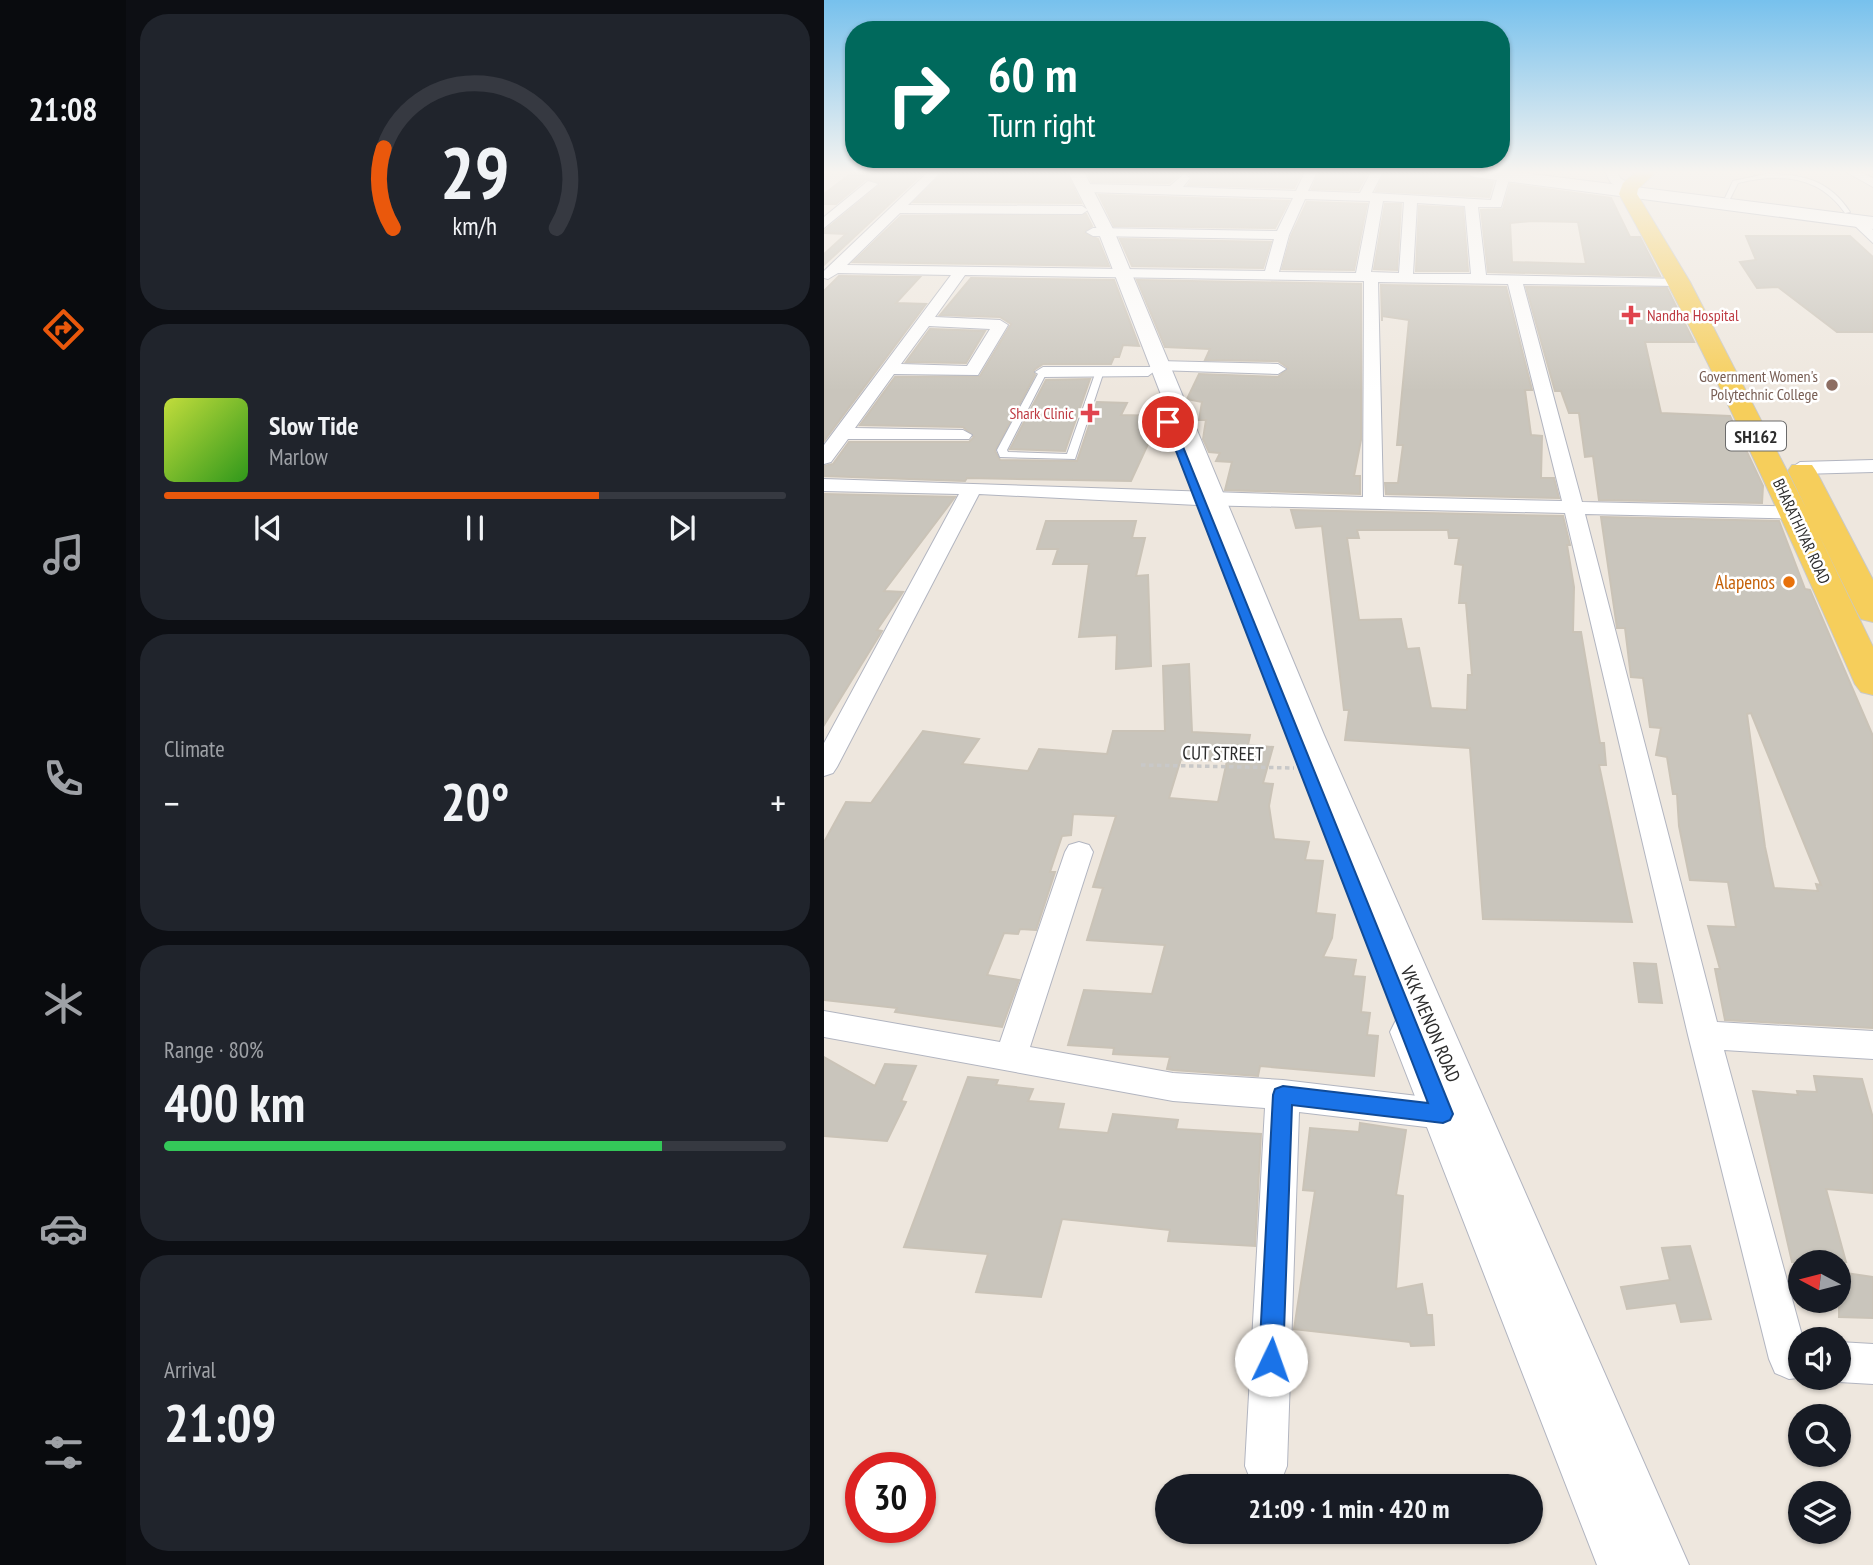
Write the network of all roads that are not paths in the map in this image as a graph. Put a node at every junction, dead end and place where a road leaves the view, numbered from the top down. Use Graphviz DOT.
graph roads {
  1 [pos="859,245"];
  2 [pos="1104,245"];
  3 [pos="1279,245"];
  4 [pos="1369,245"];
  5 [pos="1408,245"];
  6 [pos="1476,245"];
  7 [pos="1663,245"];
  8 [pos="1680,245"];
  9 [pos="962,270"];
  10 [pos="1117,274"];
  11 [pos="1271,274"];
  12 [pos="827,275"];
  13 [pos="1367,276"];
  14 [pos="1406,277"];
  15 [pos="1479,278"];
  16 [pos="1514,279"];
  17 [pos="1679,282"];
  18 [pos="925,321"];
  19 [pos="889,369"];
  20 [pos="1153,369"];
  21 [pos="1278,369"];
  22 [pos="1100,371"];
  23 [pos="1043,372"];
  24 [pos="1775,421"];
  25 [pos="842,433"];
  26 [pos="963,435"];
  27 [pos="1788,444"];
  28 [pos="824,458"];
  29 [pos="1873,466"];
  30 [pos="1800,468"];
  31 [pos="824,485"];
  32 [pos="972,488"];
  33 [pos="1206,499"];
  34 [pos="1373,502"];
  35 [pos="1574,508"];
  36 [pos="1794,513"];
  37 [pos="1824,513"];
  38 [pos="1873,612"];
  39 [pos="1873,684"];
  40 [pos="824,767"];
  41 [pos="1079,852"];
  42 [pos="824,1024"];
  43 [pos="1704,1035"];
  44 [pos="1873,1045"];
  45 [pos="1011,1058"];
  46 [pos="1283,1095"];
  47 [pos="1443,1114"];
  48 [pos="1788,1355"];
  49 [pos="1851,1363"];
  50 [pos="1873,1364"];
  51 [pos="1266,1466"];
  52 [pos="1625,1565"];
  53 [pos="1660,1565"];
  1 -- 12 [label="street"];
  2 -- 10 [label="street, VKK MENON ROAD"];
  3 -- 11 [label="street"];
  4 -- 13 [label="street"];
  5 -- 14 [label="street"];
  6 -- 15 [label="street"];
  7 -- 17 [label="main road, BHARATHIYAR ROAD / SH162"];
  8 -- 24 [label="main road, SH162"];
  9 -- 10 [label="street"];
  9 -- 12 [label="street"];
  9 -- 18 [label="street"];
  10 -- 11 [label="street"];
  10 -- 20 [label="street, VKK MENON ROAD"];
  11 -- 13 [label="street"];
  13 -- 14 [label="street"];
  13 -- 34 [label="street"];
  14 -- 15 [label="street"];
  15 -- 16 [label="street"];
  16 -- 17 [label="street"];
  16 -- 35 [label="street"];
  17 -- 36 [label="main road, BHARATHIYAR ROAD / SH162"];
  18 -- 19 [label="street"];
  18 -- 19 [label="street"];
  19 -- 25 [label="street"];
  20 -- 21 [label="street"];
  20 -- 22 [label="street"];
  20 -- 33 [label="street, VKK MENON ROAD"];
  22 -- 23 [label="street"];
  22 -- 23 [label="lane"];
  25 -- 26 [label="street"];
  25 -- 28 [label="street"];
  27 -- 30 [label="main road, BHARATHIYAR ROAD / SH162"];
  29 -- 30 [label="street"];
  30 -- 37 [label="main road, BHARATHIYAR ROAD / SH162"];
  31 -- 32 [label="street"];
  32 -- 33 [label="street"];
  32 -- 40 [label="street"];
  33 -- 34 [label="street"];
  33 -- 47 [label="street, VKK MENON ROAD"];
  33 -- 53 [label="street, VKK MENON ROAD"];
  34 -- 35 [label="street"];
  35 -- 36 [label="street"];
  35 -- 43 [label="street"];
  36 -- 37 [label="street"];
  36 -- 39 [label="main road, BHARATHIYAR ROAD / SH162"];
  37 -- 38 [label="main road, BHARATHIYAR ROAD / SH162"];
  41 -- 45 [label="street"];
  42 -- 45 [label="street"];
  43 -- 44 [label="street"];
  43 -- 48 [label="street"];
  45 -- 46 [label="street"];
  46 -- 47 [label="street"];
  46 -- 51 [label="street"];
  47 -- 52 [label="street, VKK MENON ROAD"];
  49 -- 50 [label="street"];
}
